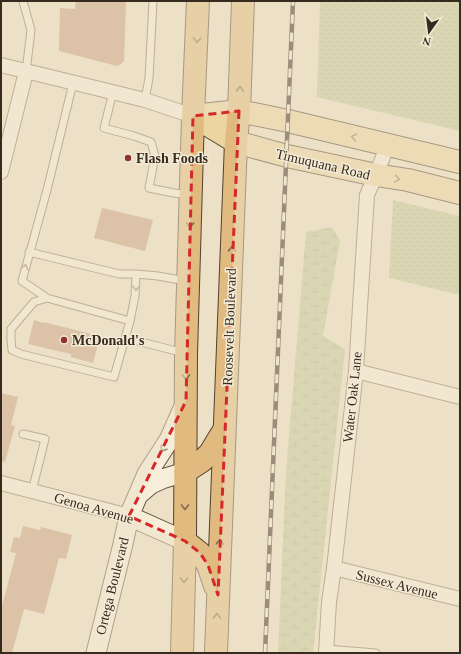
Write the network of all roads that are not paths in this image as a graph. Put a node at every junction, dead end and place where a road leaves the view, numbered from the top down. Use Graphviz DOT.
graph roads {
  1 [pos="23,1"];
  2 [pos="153,1"];
  3 [pos="198,1"];
  4 [pos="243,1"];
  5 [pos="1,65"];
  6 [pos="26,72"];
  7 [pos="73,83"];
  8 [pos="113,92"];
  9 [pos="145,100"];
  10 [pos="239,111"];
  11 [pos="193,116"];
  12 [pos="236,142"];
  13 [pos="388,144"];
  14 [pos="460,162"];
  15 [pos="1,172"];
  16 [pos="376,176"];
  17 [pos="460,193"];
  18 [pos="191,195"];
  19 [pos="29,252"];
  20 [pos="136,274"];
  21 [pos="188,281"];
  22 [pos="47,298"];
  23 [pos="130,321"];
  24 [pos="126,338"];
  25 [pos="186,354"];
  26 [pos="356,371"];
  27 [pos="460,397"];
  28 [pos="186,401"];
  29 [pos="225,428"];
  30 [pos="23,434"];
  31 [pos="185,472"];
  32 [pos="1,483"];
  33 [pos="32,491"];
  34 [pos="137,496"];
  35 [pos="129,516"];
  36 [pos="185,541"];
  37 [pos="334,568"];
  38 [pos="218,595"];
  39 [pos="460,599"];
  40 [pos="326,651"];
  41 [pos="96,653"];
  42 [pos="182,653"];
  43 [pos="216,653"];
  44 [pos="376,653"];
  1 -- 6 [label="lane"];
  2 -- 9 [label="lane"];
  3 -- 11 [label="highway, one-way"];
  10 -- 4 [label="highway, Roosevelt Boulevard, one-way"];
  5 -- 6 [label="street, Timuquana Road"];
  6 -- 7 [label="street, Timuquana Road"];
  6 -- 15 [label="street"];
  7 -- 8 [label="street, Timuquana Road"];
  7 -- 19 [label="lane"];
  8 -- 9 [label="street, Timuquana Road"];
  8 -- 18 [label="lane"];
  9 -- 11 [label="street, Timuquana Road"];
  10 -- 11 [label="main road, Timuquana Road"];
  10 -- 12 [label="highway, Roosevelt Boulevard"];
  13 -- 10 [label="main road, Timuquana Road, one-way"];
  11 -- 12 [label="main road, Timuquana Road"];
  11 -- 18 [label="highway"];
  12 -- 16 [label="main road, Timuquana Road"];
  29 -- 12 [label="highway, Roosevelt Boulevard, one-way"];
  13 -- 14 [label="main road, Timuquana Road"];
  13 -- 16 [label="street, Water Oak Lane"];
  16 -- 17 [label="main road, Timuquana Road, one-way"];
  16 -- 26 [label="street, Water Oak Lane"];
  18 -- 21 [label="highway, one-way"];
  19 -- 20 [label="lane"];
  22 -- 19 [label="lane, one-way"];
  20 -- 21 [label="lane"];
  20 -- 23 [label="lane, one-way"];
  21 -- 25 [label="highway"];
  22 -- 23 [label="lane"];
  22 -- 24 [label="lane"];
  23 -- 24 [label="lane"];
  24 -- 25 [label="lane"];
  25 -- 28 [label="highway, one-way"];
  26 -- 27 [label="street"];
  26 -- 37 [label="street, Water Oak Lane"];
  28 -- 31 [label="highway"];
  28 -- 34 [label="main road, Ortega Boulevard, one-way"];
  29 -- 31 [label="highway"];
  38 -- 29 [label="highway, Roosevelt Boulevard, one-way"];
  30 -- 33 [label="lane"];
  31 -- 34 [label="main road, Ortega Boulevard"];
  31 -- 36 [label="highway, one-way"];
  32 -- 33 [label="street, Genoa Avenue"];
  33 -- 35 [label="street, Genoa Avenue"];
  34 -- 35 [label="main road, Ortega Boulevard"];
  35 -- 36 [label="main road, Genoa Avenue"];
  35 -- 41 [label="main road, Ortega Boulevard"];
  36 -- 38 [label="highway"];
  36 -- 42 [label="highway, one-way"];
  37 -- 39 [label="street, Sussex Avenue"];
  37 -- 40 [label="street, Water Oak Lane"];
  43 -- 38 [label="highway, Roosevelt Boulevard, one-way"];
  40 -- 44 [label="lane"];
}
